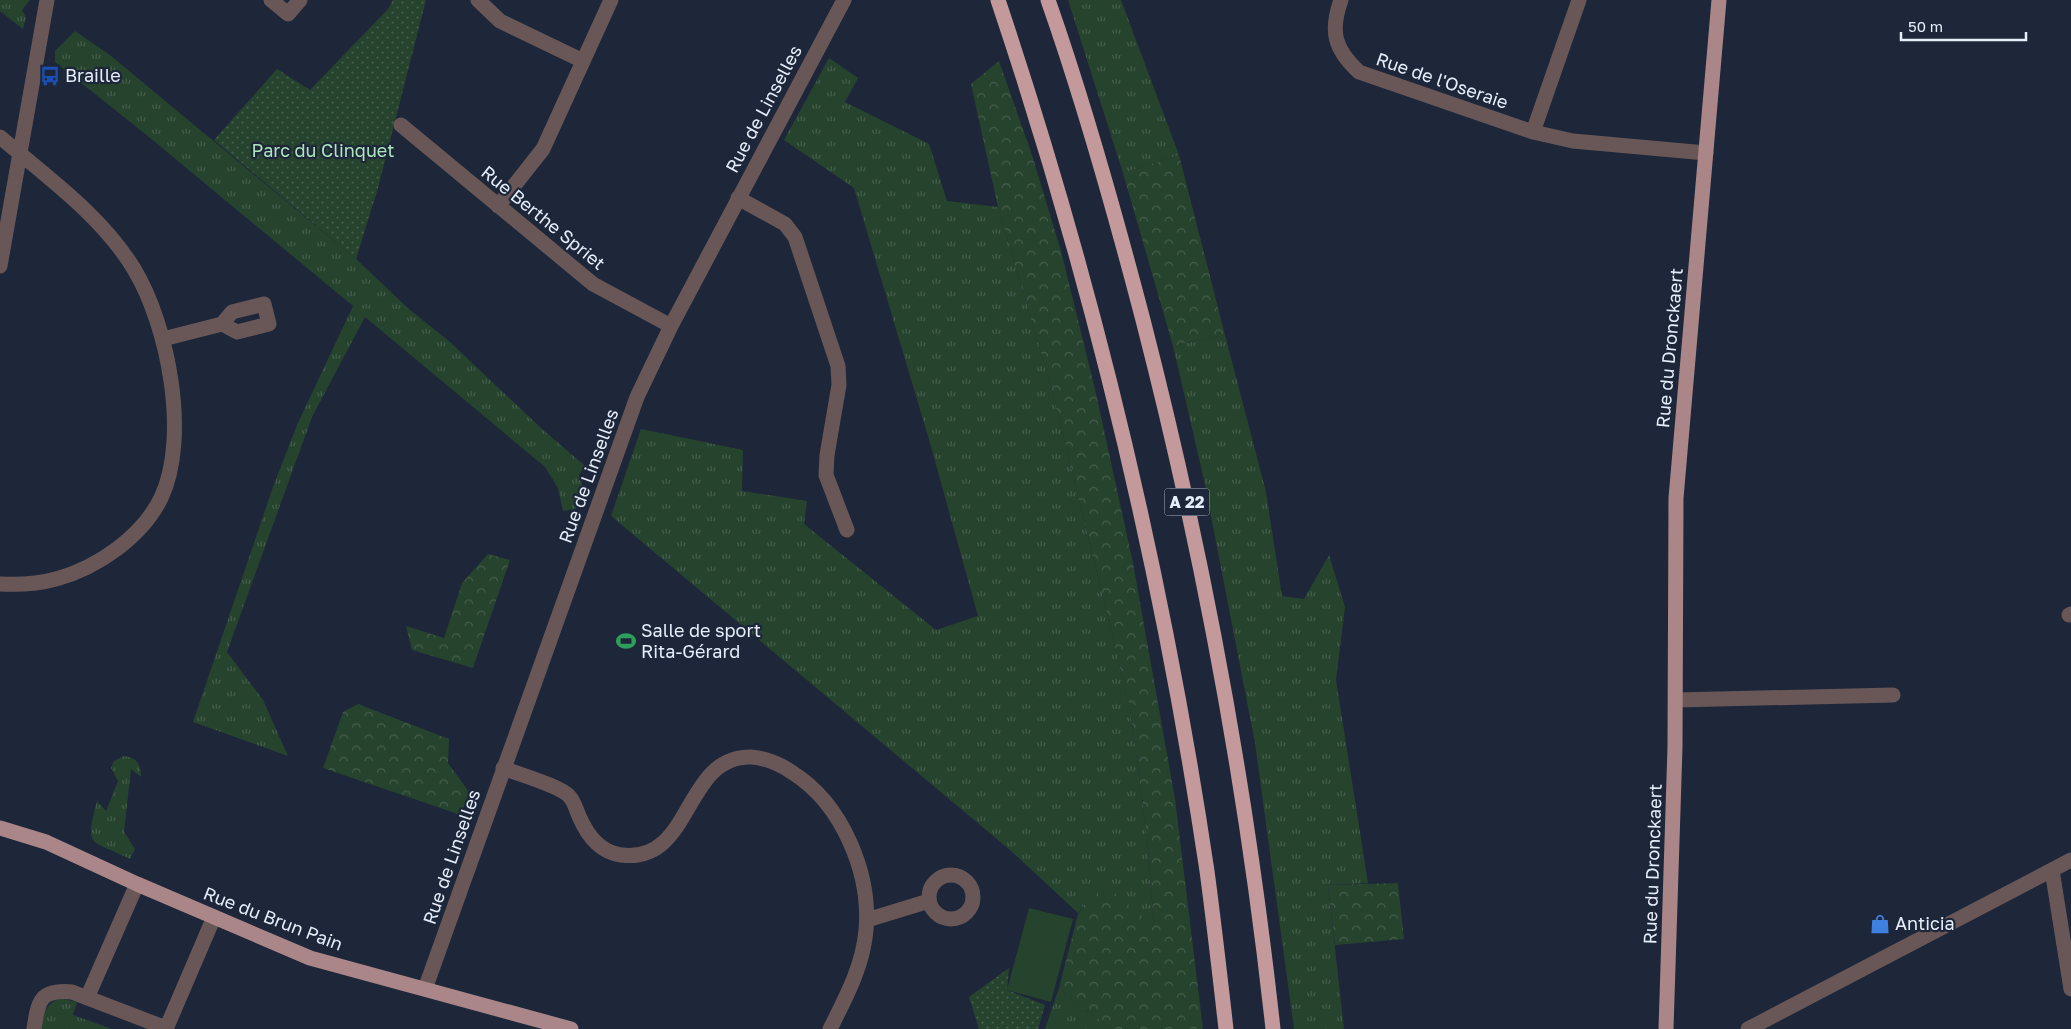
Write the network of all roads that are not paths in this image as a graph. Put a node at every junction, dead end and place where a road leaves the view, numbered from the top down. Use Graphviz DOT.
graph roads {
  1 [pos="47,0"];
  2 [pos="271,0"];
  3 [pos="300,0"];
  4 [pos="478,0"];
  5 [pos="611,0"];
  6 [pos="844,0"];
  7 [pos="998,0"];
  8 [pos="1048,0"];
  9 [pos="1341,0"];
  10 [pos="1579,0"];
  11 [pos="1719,0"];
  12 [pos="583,61"];
  13 [pos="401,125"];
  14 [pos="1532,132"];
  15 [pos="0,137"];
  16 [pos="1706,153"];
  17 [pos="20,154"];
  18 [pos="738,198"];
  19 [pos="498,206"];
  20 [pos="0,266"];
  21 [pos="222,324"];
  22 [pos="671,326"];
  23 [pos="163,339"];
  24 [pos="847,530"];
  25 [pos="0,584"];
  26 [pos="1893,695"];
  27 [pos="1676,700"];
  28 [pos="503,768"];
  29 [pos="0,828"];
  30 [pos="2071,860"];
  31 [pos="2052,870"];
  32 [pos="137,884"];
  33 [pos="929,901"];
  34 [pos="214,917"];
  35 [pos="867,920"];
  36 [pos="425,989"];
  37 [pos="2071,989"];
  38 [pos="87,998"];
  39 [pos="1272,1022"];
  40 [pos="566,1028"];
  41 [pos="34,1029"];
  42 [pos="166,1029"];
  43 [pos="830,1029"];
  44 [pos="1226,1029"];
  45 [pos="1666,1029"];
  46 [pos="1748,1029"];
  1 -- 17 [label="street"];
  2 -- 3 [label="street"];
  4 -- 12 [label="street"];
  5 -- 12 [label="street"];
  6 -- 18 [label="street, Rue de Linselles"];
  7 -- 44 [label="highway, A 22"];
  8 -- 39 [label="highway, A 22"];
  9 -- 14 [label="street, Rue de l'Oseraie"];
  10 -- 14 [label="street"];
  11 -- 16 [label="main road, Rue du Dronckaert"];
  12 -- 19 [label="street"];
  13 -- 19 [label="street, Rue Berthe Spriet"];
  14 -- 16 [label="street, Rue de l'Oseraie"];
  15 -- 17 [label="street"];
  16 -- 27 [label="main road, Rue du Dronckaert"];
  17 -- 20 [label="street"];
  17 -- 23 [label="street"];
  18 -- 22 [label="street, Rue de Linselles"];
  18 -- 24 [label="street"];
  19 -- 22 [label="street, Rue Berthe Spriet"];
  21 -- 23 [label="street"];
  22 -- 28 [label="street, Rue de Linselles"];
  23 -- 25 [label="street"];
  26 -- 27 [label="street"];
  27 -- 45 [label="main road, Rue du Dronckaert"];
  28 -- 35 [label="street"];
  28 -- 36 [label="street, Rue de Linselles"];
  29 -- 32 [label="main road, Rue du Brun Pain"];
  30 -- 31 [label="street"];
  31 -- 37 [label="street"];
  31 -- 46 [label="street"];
  32 -- 34 [label="main road, Rue du Brun Pain"];
  32 -- 38 [label="street"];
  33 -- 35 [label="street"];
  34 -- 36 [label="main road, Rue du Brun Pain"];
  34 -- 42 [label="street"];
  35 -- 43 [label="street"];
  36 -- 40 [label="main road, Rue du Brun Pain"];
  38 -- 41 [label="street"];
  38 -- 42 [label="street"];
}
